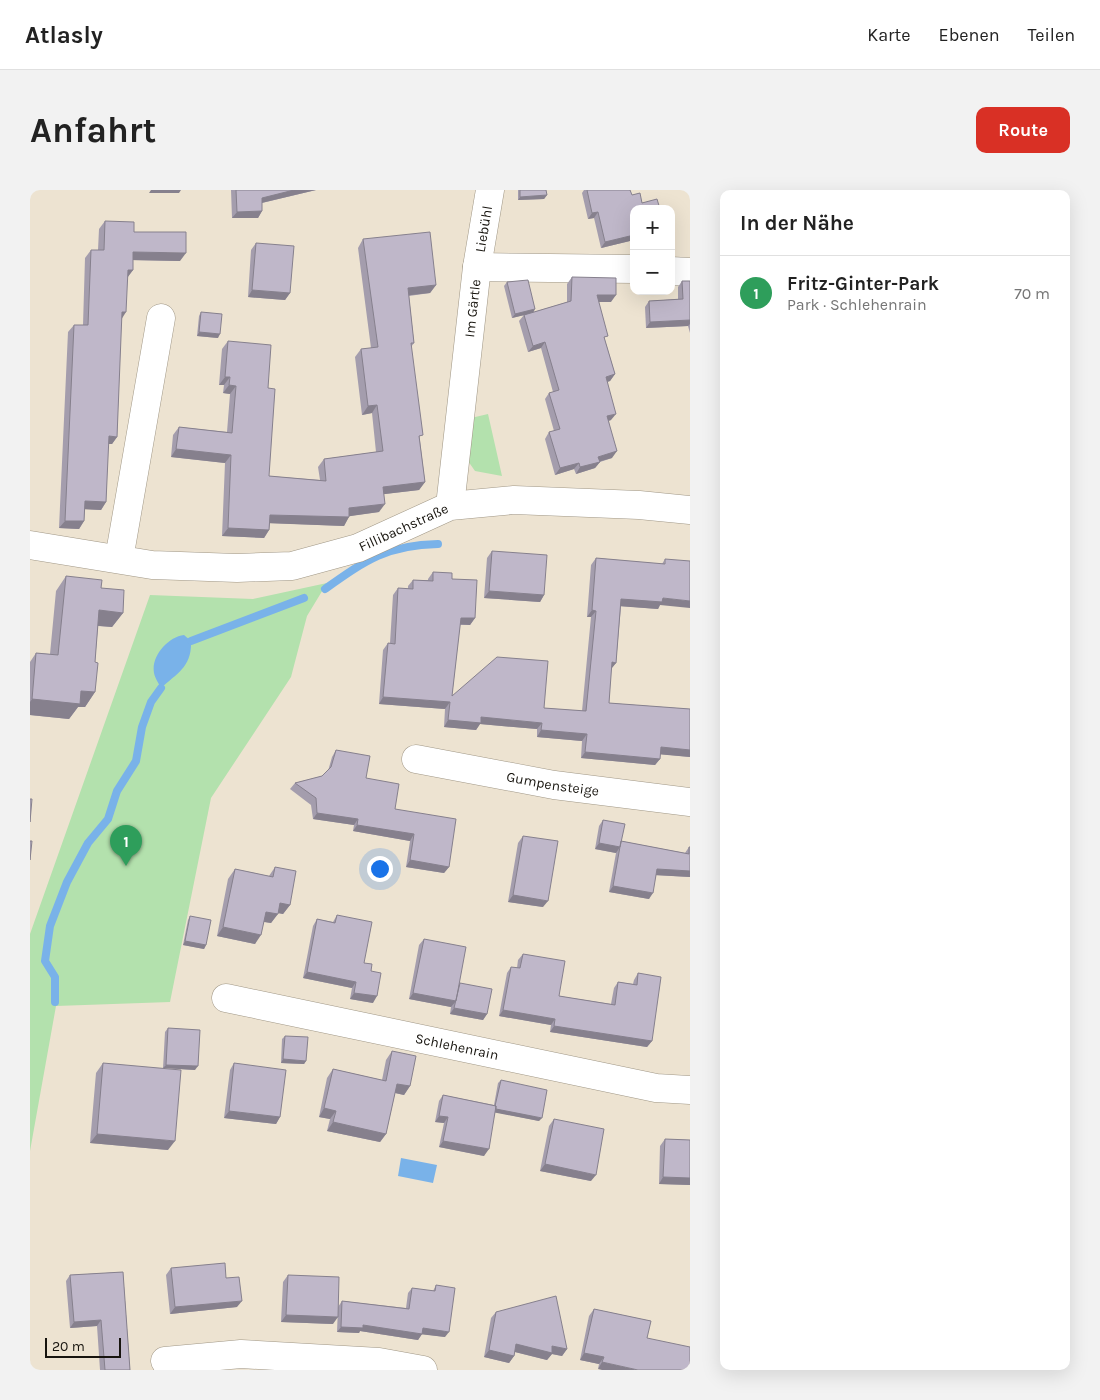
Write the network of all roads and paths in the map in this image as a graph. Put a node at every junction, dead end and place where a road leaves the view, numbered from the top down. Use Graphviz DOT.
graph roads {
  1 [pos="490,190"];
  2 [pos="477,268"];
  3 [pos="630,269"];
  4 [pos="675,271"];
  5 [pos="690,272"];
  6 [pos="161,318"];
  7 [pos="450,506"];
  8 [pos="690,510"];
  9 [pos="30,545"];
  10 [pos="119,559"];
  11 [pos="416,759"];
  12 [pos="690,802"];
  13 [pos="226,998"];
  14 [pos="690,1090"];
  15 [pos="165,1361"];
  16 [pos="423,1370"];
  1 -- 2 [label="street, Liebühl"];
  2 -- 3 [label="street, Im Gärtle"];
  2 -- 7 [label="street, Im Gärtle"];
  4 -- 5 [label="street"];
  6 -- 10 [label="street"];
  7 -- 8 [label="street, Fillibachstraße"];
  7 -- 10 [label="street, Fillibachstraße"];
  9 -- 10 [label="street, Fillibachstraße"];
  11 -- 12 [label="street, Gumpensteige"];
  13 -- 14 [label="street, Schlehenrain"];
  15 -- 16 [label="street"];
}
